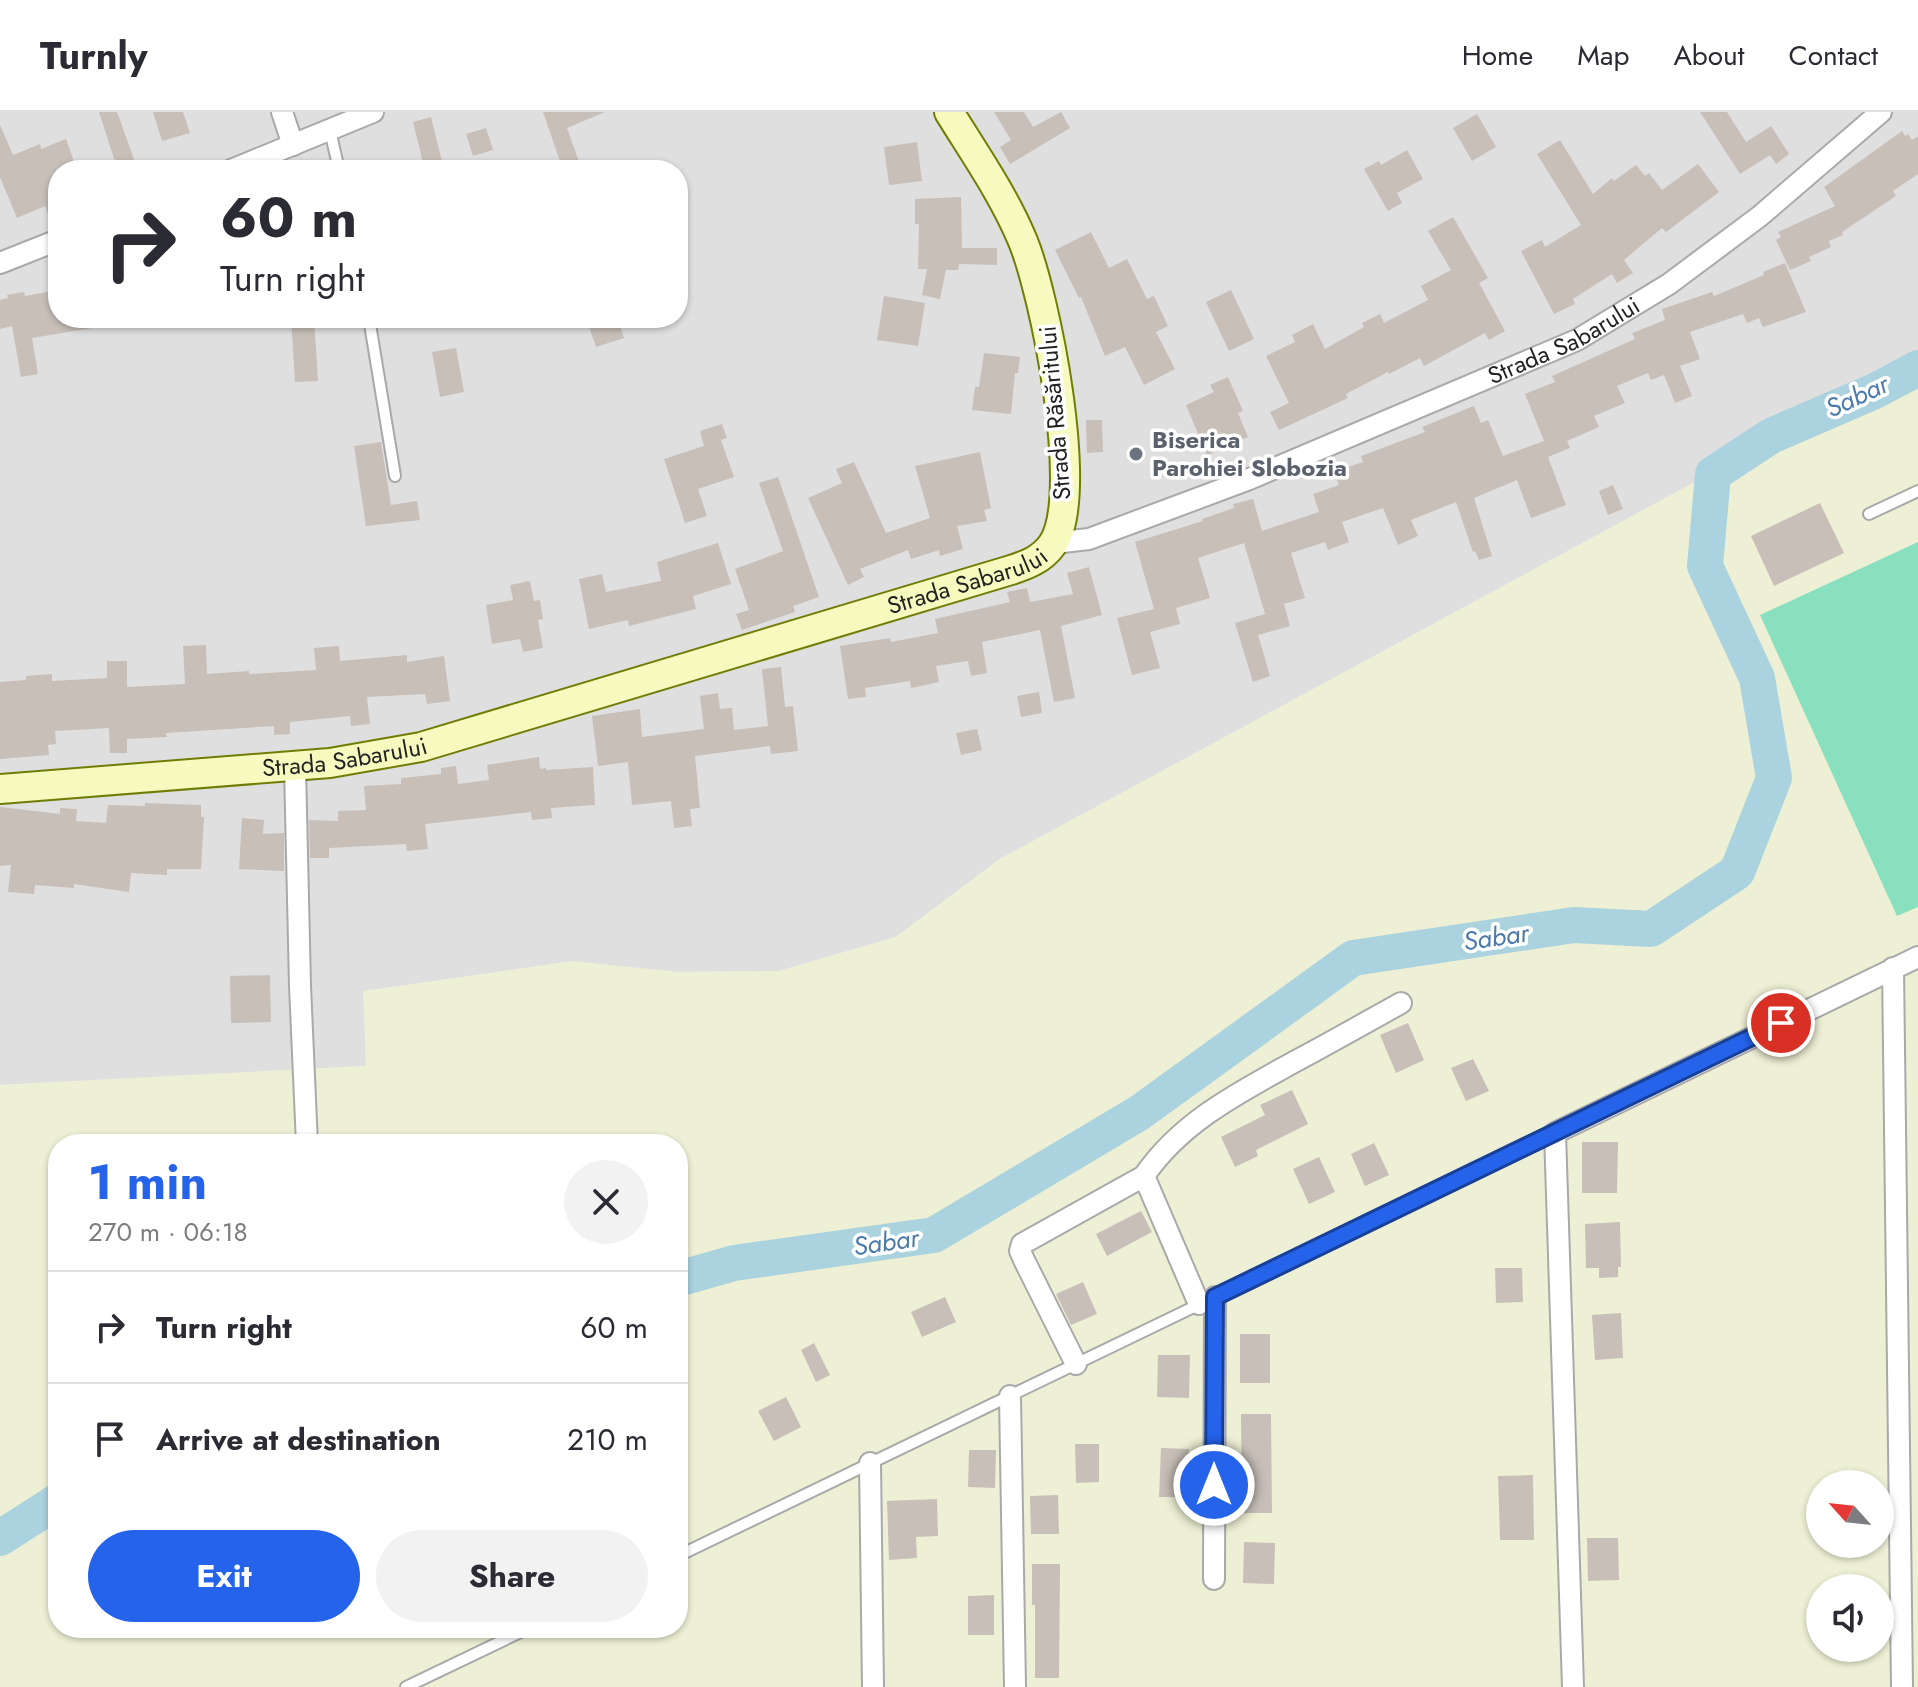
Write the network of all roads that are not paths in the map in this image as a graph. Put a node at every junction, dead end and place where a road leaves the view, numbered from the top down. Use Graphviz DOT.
graph roads {
  1 [pos="282,112"];
  2 [pos="373,112"];
  3 [pos="949,112"];
  4 [pos="1881,112"];
  5 [pos="330,130"];
  6 [pos="293,145"];
  7 [pos="256,160"];
  8 [pos="337,160"];
  9 [pos="48,244"];
  10 [pos="0,263"];
  11 [pos="371,328"];
  12 [pos="395,476"];
  13 [pos="1918,491"];
  14 [pos="1869,514"];
  15 [pos="1054,543"];
  16 [pos="295,767"];
  17 [pos="0,789"];
  18 [pos="1918,957"];
  19 [pos="1893,968"];
  20 [pos="1401,1003"];
  21 [pos="1555,1133"];
  22 [pos="307,1134"];
  23 [pos="1144,1176"];
  24 [pos="1207,1301"];
  25 [pos="1076,1364"];
  26 [pos="1010,1396"];
  27 [pos="870,1463"];
  28 [pos="688,1551"];
  29 [pos="1214,1579"];
  30 [pos="508,1638"];
  31 [pos="406,1687"];
  32 [pos="873,1687"];
  33 [pos="1015,1687"];
  34 [pos="1573,1687"];
  35 [pos="1902,1687"];
  1 -- 6 [label="street"];
  2 -- 5 [label="street"];
  3 -- 15 [label="main road, Strada Răsăritului"];
  4 -- 15 [label="street, Strada Sabarului"];
  5 -- 6 [label="street"];
  5 -- 8 [label="lane"];
  6 -- 7 [label="street"];
  9 -- 10 [label="street"];
  11 -- 12 [label="lane"];
  13 -- 14 [label="lane"];
  15 -- 16 [label="main road, Strada Sabarului"];
  16 -- 17 [label="main road, Strada Sabarului"];
  16 -- 22 [label="street"];
  18 -- 19 [label="street"];
  19 -- 21 [label="street"];
  19 -- 35 [label="street"];
  20 -- 23 [label="street"];
  21 -- 24 [label="lane"];
  21 -- 34 [label="street"];
  23 -- 24 [label="street"];
  23 -- 25 [label="street"];
  24 -- 25 [label="lane"];
  24 -- 29 [label="street"];
  25 -- 26 [label="lane"];
  26 -- 27 [label="lane"];
  26 -- 33 [label="street"];
  27 -- 28 [label="lane"];
  27 -- 32 [label="street"];
  30 -- 31 [label="lane"];
}
